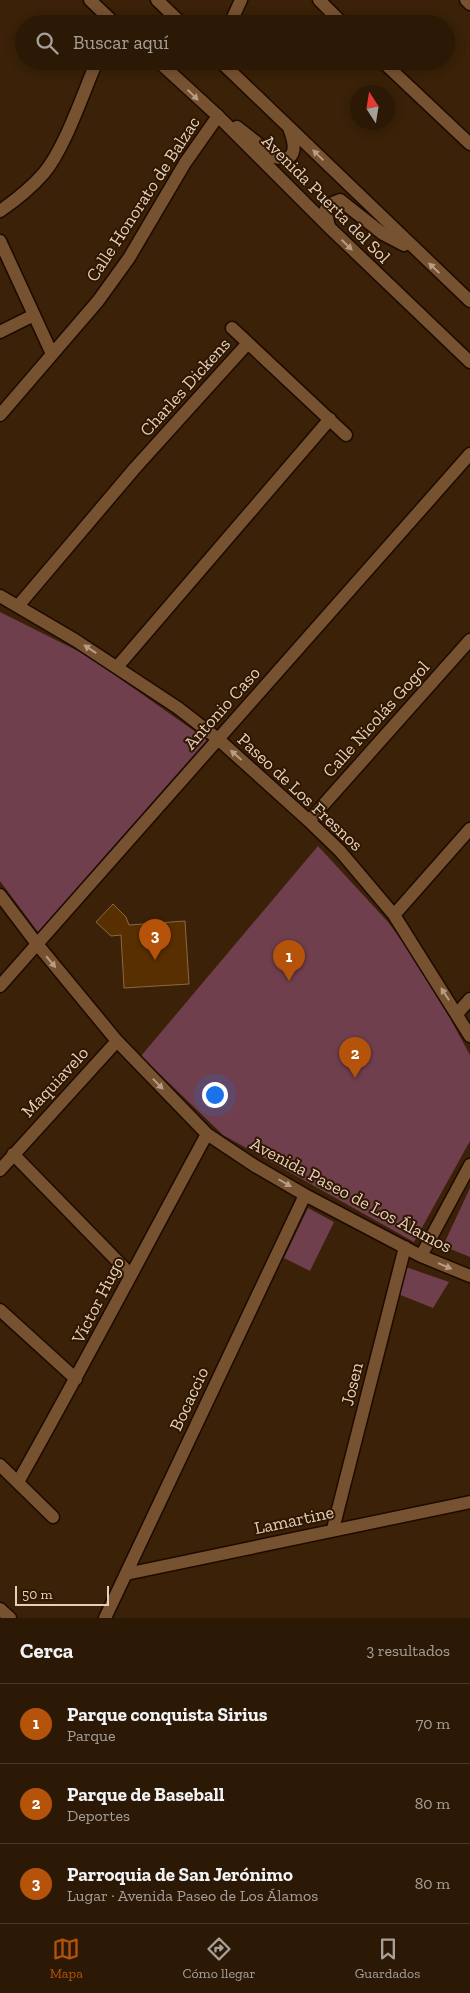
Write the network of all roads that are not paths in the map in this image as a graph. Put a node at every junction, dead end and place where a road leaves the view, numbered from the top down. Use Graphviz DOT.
graph roads {
  1 [pos="90,0"];
  2 [pos="157,0"];
  3 [pos="242,0"];
  4 [pos="319,0"];
  5 [pos="466,0"];
  6 [pos="470,4"];
  7 [pos="106,15"];
  8 [pos="173,15"];
  9 [pos="234,15"];
  10 [pos="335,15"];
  11 [pos="93,70"];
  12 [pos="168,70"];
  13 [pos="229,70"];
  14 [pos="392,70"];
  15 [pos="218,116"];
  16 [pos="288,126"];
  17 [pos="470,144"];
  18 [pos="0,211"];
  19 [pos="330,228"];
  20 [pos="0,241"];
  21 [pos="413,248"];
  22 [pos="470,301"];
  23 [pos="34,315"];
  24 [pos="232,328"];
  25 [pos="0,332"];
  26 [pos="248,342"];
  27 [pos="52,354"];
  28 [pos="470,362"];
  29 [pos="0,415"];
  30 [pos="330,419"];
  31 [pos="346,435"];
  32 [pos="470,454"];
  33 [pos="0,596"];
  34 [pos="18,606"];
  35 [pos="470,640"];
  36 [pos="116,667"];
  37 [pos="218,739"];
  38 [pos="309,821"];
  39 [pos="470,829"];
  40 [pos="0,895"];
  41 [pos="394,915"];
  42 [pos="37,944"];
  43 [pos="0,986"];
  44 [pos="470,999"];
  45 [pos="457,1014"];
  46 [pos="470,1036"];
  47 [pos="117,1041"];
  48 [pos="207,1134"];
  49 [pos="13,1154"];
  50 [pos="470,1165"];
  51 [pos="0,1170"];
  52 [pos="305,1195"];
  53 [pos="404,1247"];
  54 [pos="421,1256"];
  55 [pos="130,1274"];
  56 [pos="470,1276"];
  57 [pos="0,1310"];
  58 [pos="76,1379"];
  59 [pos="0,1465"];
  60 [pos="18,1482"];
  61 [pos="470,1502"];
  62 [pos="53,1517"];
  63 [pos="333,1529"];
  64 [pos="126,1574"];
  65 [pos="0,1609"];
  66 [pos="10,1618"];
  67 [pos="105,1618"];
  1 -- 7 [label="street"];
  2 -- 8 [label="street"];
  3 -- 9 [label="street"];
  4 -- 10 [label="street"];
  5 -- 6 [label="street"];
  11 -- 18 [label="street"];
  12 -- 15 [label="street, Avenida Puerta del Sol, one-way"];
  13 -- 16 [label="street, Avenida Puerta del Sol"];
  14 -- 17 [label="street"];
  15 -- 16 [label="street"];
  15 -- 19 [label="street, Avenida Puerta del Sol"];
  15 -- 27 [label="street, Calle Honorato de Balzac"];
  21 -- 16 [label="street, Avenida Puerta del Sol, one-way"];
  19 -- 21 [label="street"];
  19 -- 28 [label="street, Avenida Puerta del Sol, one-way"];
  20 -- 23 [label="street"];
  22 -- 21 [label="street, Avenida Puerta del Sol, one-way"];
  23 -- 25 [label="street"];
  23 -- 27 [label="street"];
  24 -- 26 [label="street"];
  26 -- 30 [label="street, Charles Dickens"];
  26 -- 34 [label="street, Charles Dickens"];
  27 -- 29 [label="street, Calle Honorato de Balzac"];
  30 -- 31 [label="street, Charles Dickens"];
  30 -- 36 [label="street"];
  32 -- 37 [label="street, Antonio Caso"];
  33 -- 34 [label="street, Paseo de Los Fresnos"];
  36 -- 34 [label="street, Paseo de Los Fresnos, one-way"];
  35 -- 38 [label="street, Calle Nicolás Gogol"];
  36 -- 37 [label="street, Paseo de Los Fresnos"];
  38 -- 37 [label="street, Paseo de Los Fresnos, one-way"];
  37 -- 42 [label="street, Antonio Caso"];
  38 -- 41 [label="street, Paseo de Los Fresnos"];
  39 -- 41 [label="street"];
  40 -- 42 [label="street, Avenida Paseo de Los Álamos"];
  45 -- 41 [label="street, Paseo de Los Fresnos, one-way"];
  42 -- 43 [label="street, Antonio Caso"];
  42 -- 47 [label="street, Avenida Paseo de Los Álamos, one-way"];
  44 -- 45 [label="street"];
  45 -- 46 [label="street, Paseo de Los Fresnos"];
  47 -- 48 [label="street, Avenida Paseo de Los Álamos, one-way"];
  47 -- 49 [label="street, Maquiavelo"];
  48 -- 52 [label="street, Avenida Paseo de Los Álamos, one-way"];
  48 -- 55 [label="street, Víctor Hugo"];
  49 -- 51 [label="street, Maquiavelo"];
  49 -- 55 [label="street"];
  50 -- 54 [label="street"];
  52 -- 53 [label="street, Avenida Paseo de Los Álamos"];
  52 -- 64 [label="street, Bocaccio"];
  53 -- 54 [label="street, Avenida Paseo de Los Álamos"];
  53 -- 63 [label="street, Josen"];
  54 -- 56 [label="street, Avenida Paseo de Los Álamos, one-way"];
  55 -- 58 [label="street, Víctor Hugo"];
  57 -- 58 [label="street"];
  58 -- 60 [label="street, Víctor Hugo"];
  59 -- 60 [label="street"];
  60 -- 62 [label="street"];
  61 -- 63 [label="street, Lamartine"];
  63 -- 64 [label="street, Lamartine"];
  64 -- 67 [label="street, Bocaccio"];
  65 -- 66 [label="street"];
}
